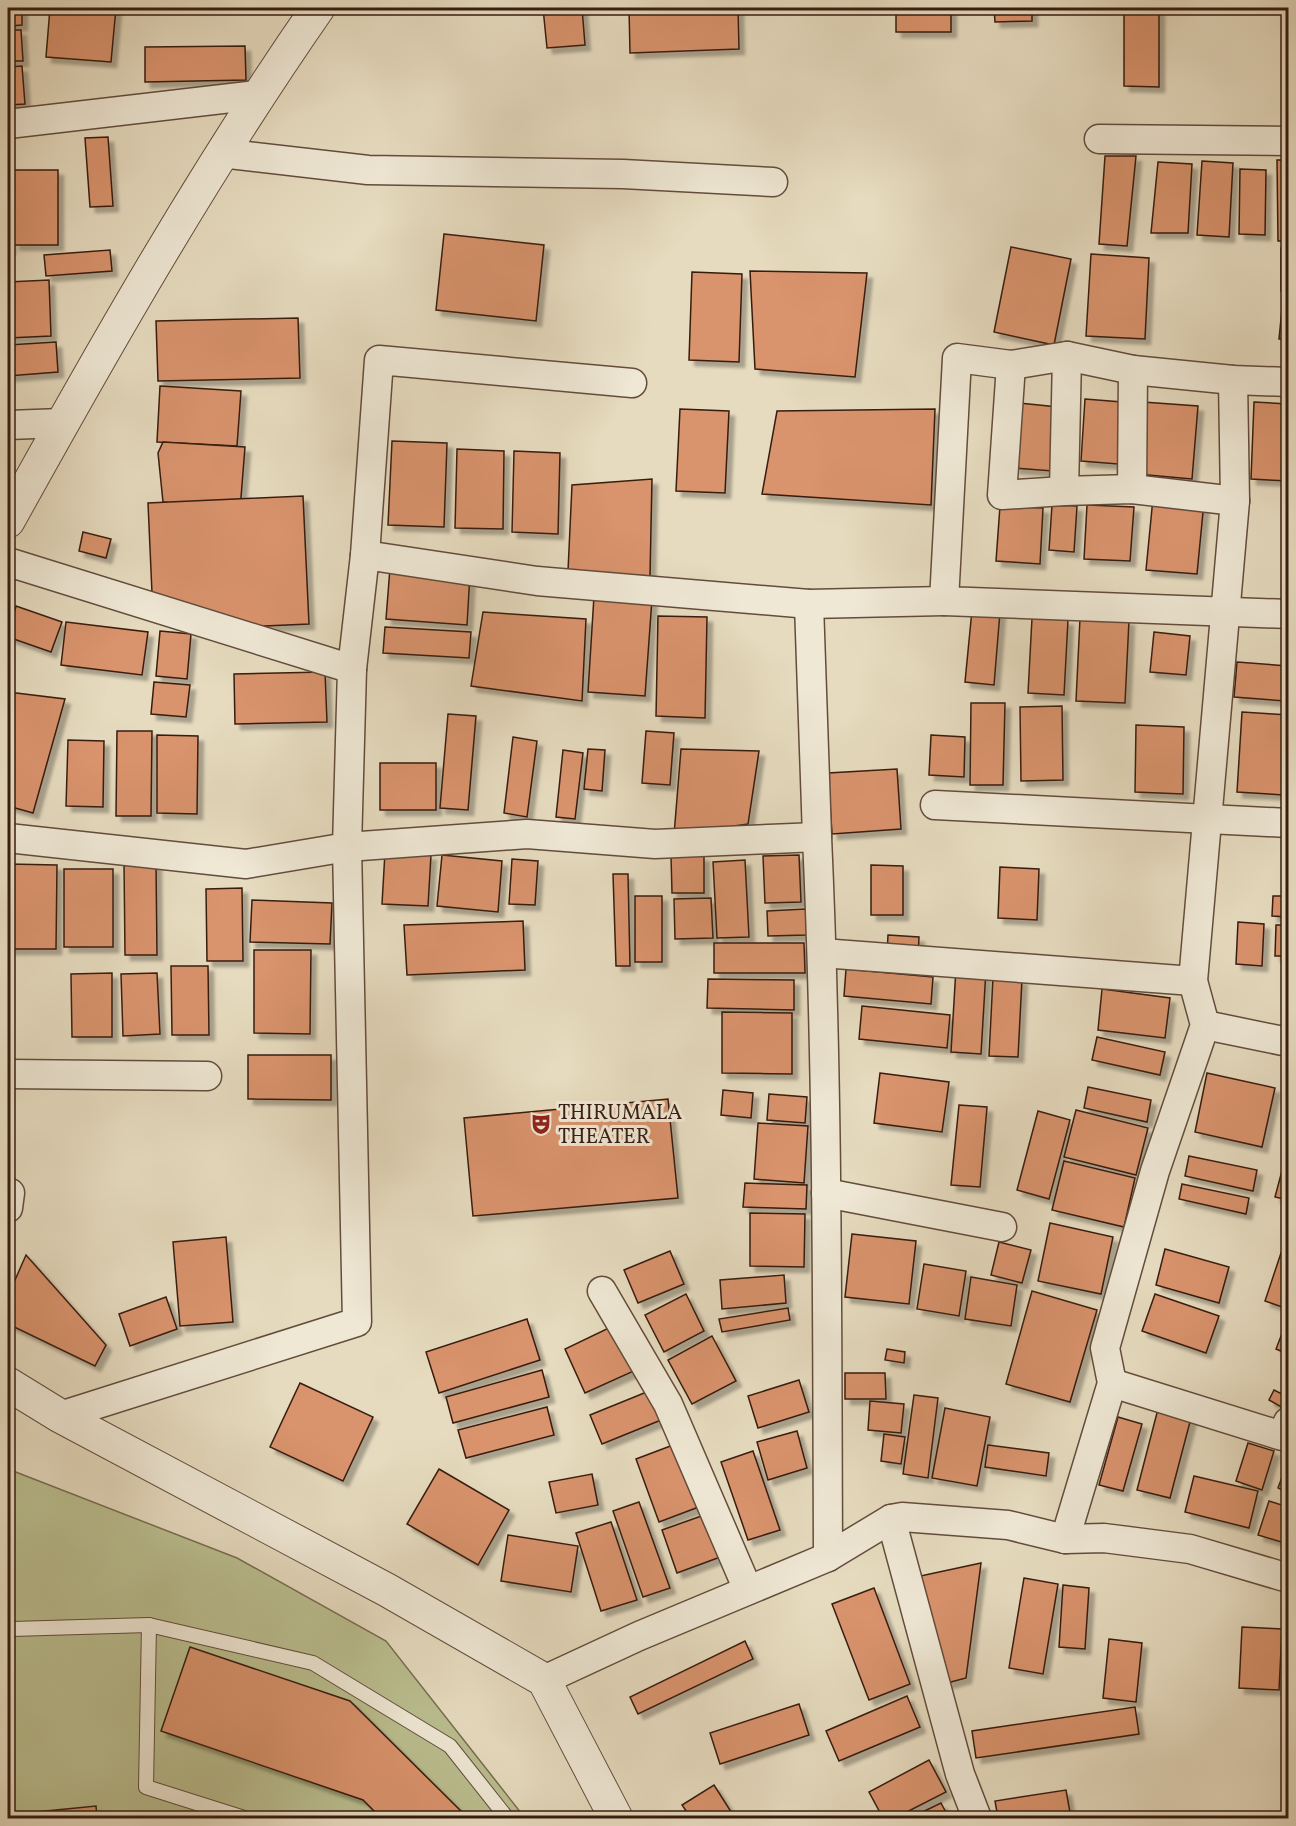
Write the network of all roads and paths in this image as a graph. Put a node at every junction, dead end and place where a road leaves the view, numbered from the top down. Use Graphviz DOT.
graph roads {
  1 [pos="318,8"];
  2 [pos="257,95"];
  3 [pos="8,124"];
  4 [pos="1099,139"];
  5 [pos="1288,141"];
  6 [pos="221,153"];
  7 [pos="773,182"];
  8 [pos="1067,356"];
  9 [pos="1011,365"];
  10 [pos="1133,370"];
  11 [pos="1233,380"];
  12 [pos="1288,382"];
  13 [pos="632,383"];
  14 [pos="62,423"];
  15 [pos="8,425"];
  16 [pos="1132,489"];
  17 [pos="1064,491"];
  18 [pos="1235,501"];
  19 [pos="8,520"];
  20 [pos="365,555"];
  21 [pos="8,562"];
  22 [pos="944,601"];
  23 [pos="809,604"];
  24 [pos="1227,614"];
  25 [pos="1288,614"];
  26 [pos="351,669"];
  27 [pos="935,805"];
  28 [pos="1208,820"];
  29 [pos="1288,823"];
  30 [pos="817,837"];
  31 [pos="8,838"];
  32 [pos="347,847"];
  33 [pos="822,953"];
  34 [pos="1193,981"];
  35 [pos="1204,1025"];
  36 [pos="1288,1041"];
  37 [pos="8,1074"];
  38 [pos="207,1076"];
  39 [pos="8,1193"];
  40 [pos="826,1193"];
  41 [pos="8,1208"];
  42 [pos="1002,1227"];
  43 [pos="602,1292"];
  44 [pos="1112,1383"];
  45 [pos="8,1384"];
  46 [pos="60,1416"];
  47 [pos="1288,1422"];
  48 [pos="891,1519"];
  49 [pos="1065,1539"];
  50 [pos="828,1557"];
  51 [pos="1288,1578"];
  52 [pos="748,1590"];
  53 [pos="149,1625"];
  54 [pos="12,1629"];
  55 [pos="544,1680"];
  56 [pos="244,1818"];
  57 [pos="507,1818"];
  58 [pos="616,1818"];
  59 [pos="977,1818"];
  1 -- 2 [label="street"];
  2 -- 3 [label="street"];
  2 -- 6 [label="street"];
  4 -- 5 [label="street"];
  6 -- 7 [label="street"];
  6 -- 14 [label="street"];
  8 -- 9 [label="street"];
  8 -- 10 [label="street"];
  8 -- 17 [label="street"];
  9 -- 17 [label="street"];
  9 -- 22 [label="street"];
  10 -- 11 [label="street"];
  10 -- 16 [label="street"];
  11 -- 12 [label="street"];
  11 -- 18 [label="street"];
  13 -- 20 [label="street"];
  14 -- 15 [label="street"];
  14 -- 19 [label="street"];
  16 -- 17 [label="street"];
  16 -- 18 [label="street"];
  18 -- 24 [label="street"];
  20 -- 23 [label="street"];
  20 -- 26 [label="street"];
  21 -- 26 [label="street"];
  22 -- 23 [label="street"];
  22 -- 24 [label="street"];
  23 -- 30 [label="street"];
  24 -- 25 [label="street"];
  24 -- 28 [label="street"];
  26 -- 32 [label="street"];
  27 -- 28 [label="street"];
  28 -- 29 [label="street"];
  28 -- 34 [label="street"];
  30 -- 32 [label="street"];
  30 -- 33 [label="street"];
  31 -- 32 [label="street"];
  32 -- 46 [label="street"];
  33 -- 34 [label="street"];
  33 -- 40 [label="street"];
  34 -- 35 [label="street"];
  35 -- 36 [label="street"];
  35 -- 44 [label="street"];
  37 -- 38 [label="street"];
  39 -- 41 [label="street"];
  40 -- 42 [label="street"];
  40 -- 50 [label="street"];
  43 -- 52 [label="street"];
  44 -- 47 [label="street"];
  44 -- 49 [label="street"];
  45 -- 46 [label="street"];
  46 -- 55 [label="street"];
  48 -- 49 [label="street"];
  48 -- 50 [label="street"];
  48 -- 59 [label="street"];
  49 -- 51 [label="street"];
  50 -- 52 [label="street"];
  52 -- 55 [label="street"];
  53 -- 54 [label="lane"];
  53 -- 56 [label="lane"];
  53 -- 57 [label="lane"];
  55 -- 58 [label="street"];
}
